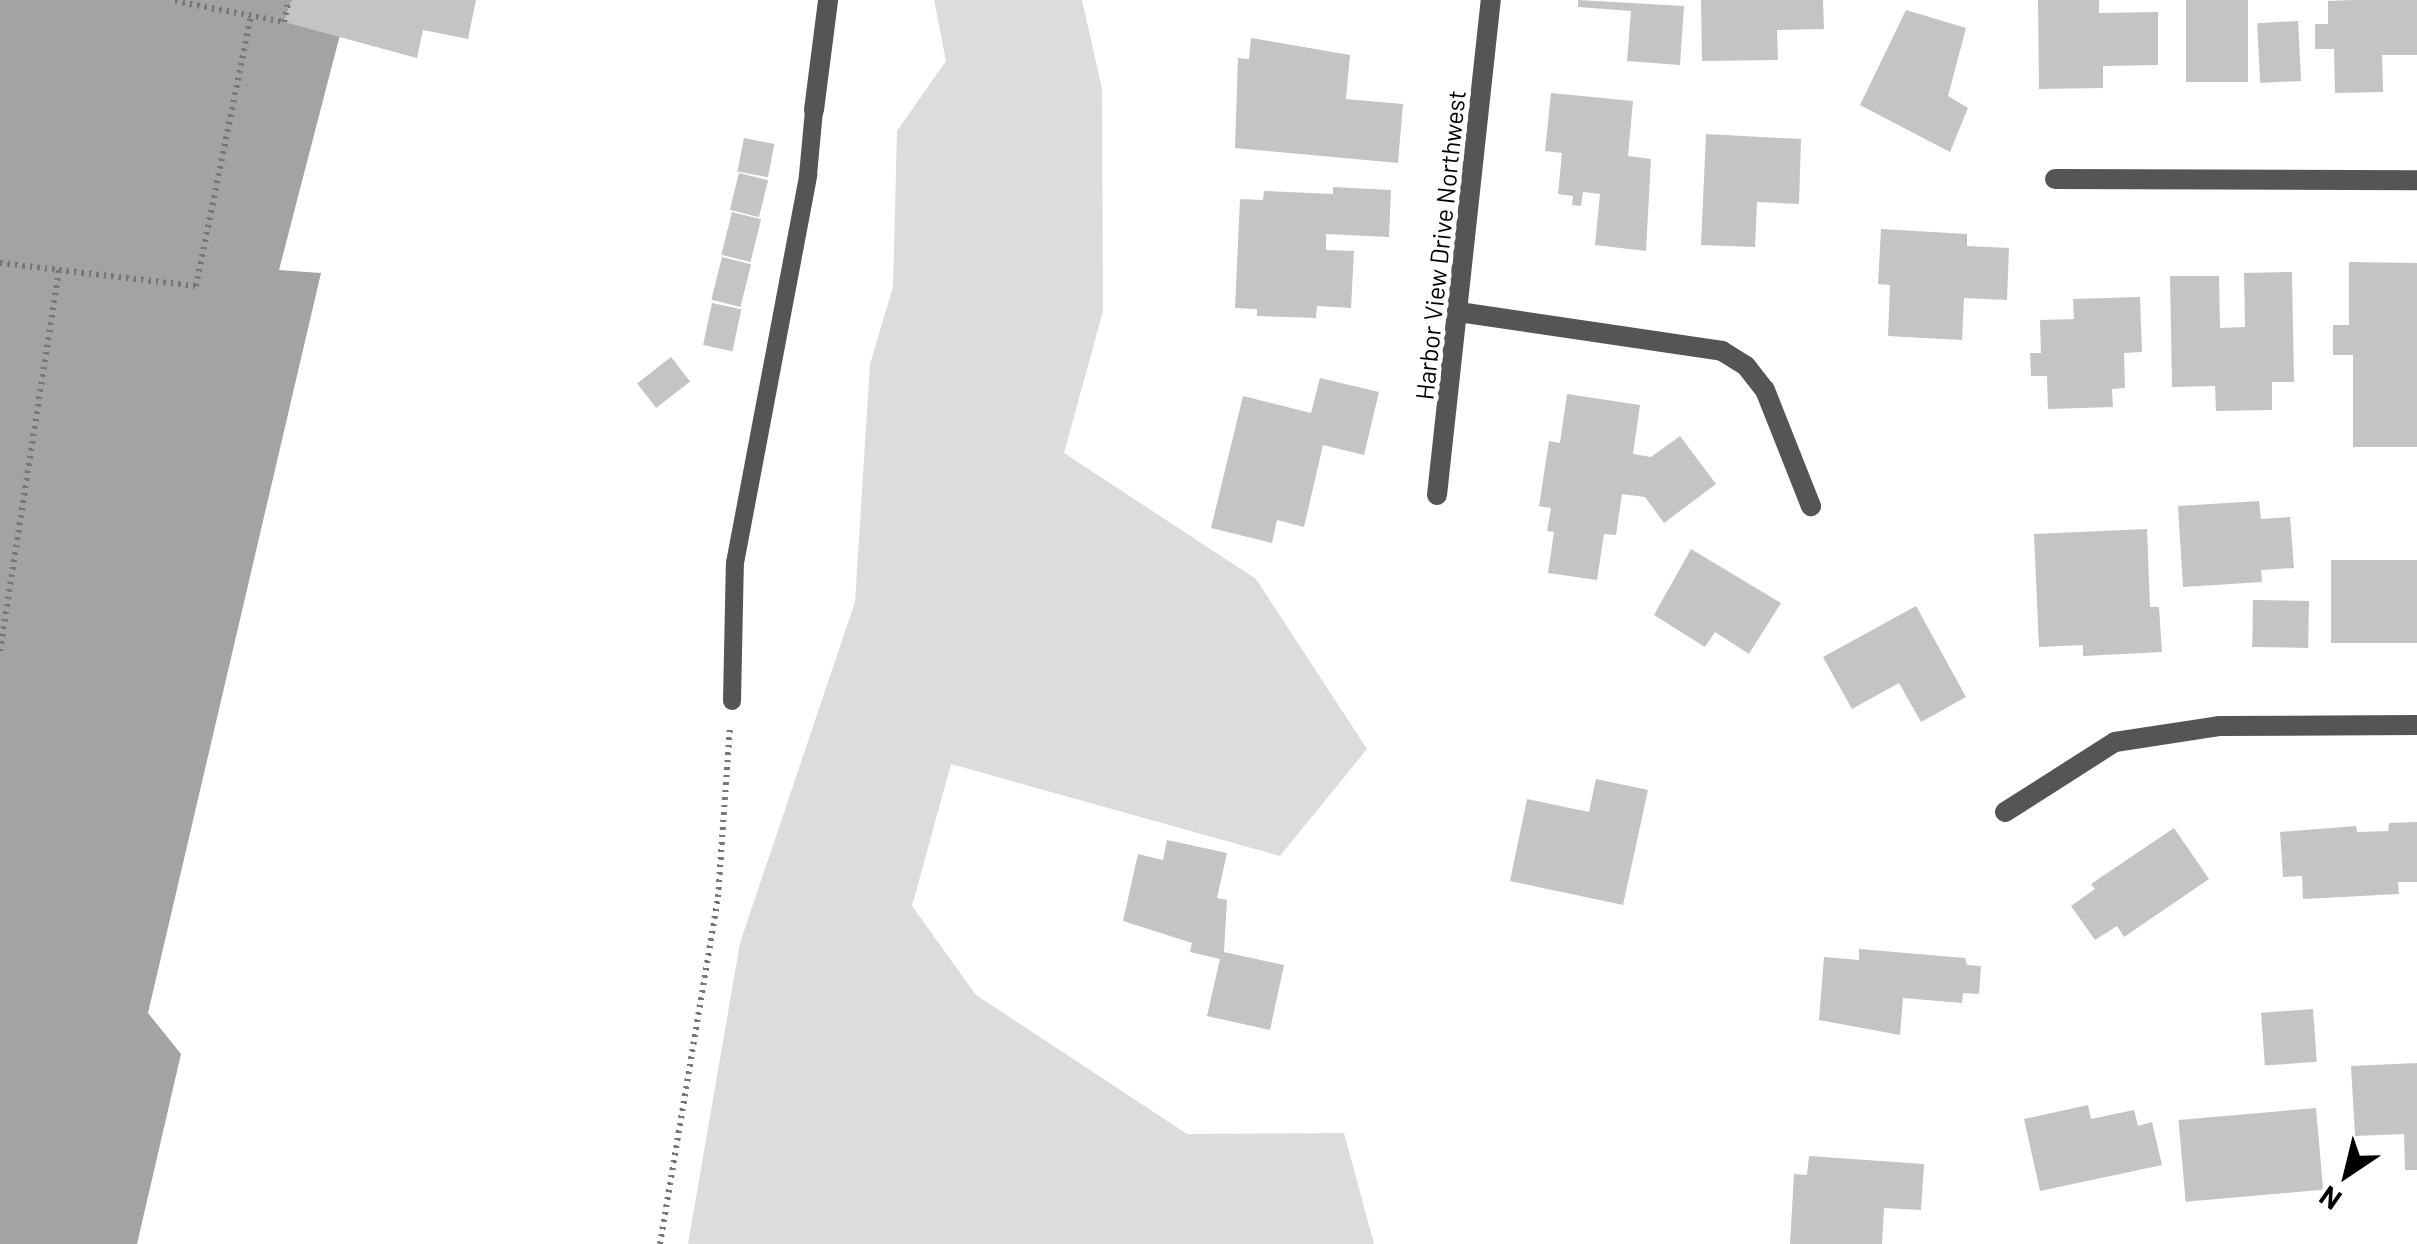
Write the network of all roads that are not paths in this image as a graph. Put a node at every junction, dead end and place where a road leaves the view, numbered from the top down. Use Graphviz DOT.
graph roads {
  1 [pos="828,0"];
  2 [pos="1490,0"];
  3 [pos="814,110"];
  4 [pos="2055,179"];
  5 [pos="2417,180"];
  6 [pos="1458,312"];
  7 [pos="1437,495"];
  8 [pos="1811,506"];
  9 [pos="732,701"];
  10 [pos="2417,726"];
  11 [pos="2005,812"];
  1 -- 3 [label="street"];
  2 -- 6 [label="street, Harbor View Drive Northwest"];
  3 -- 9 [label="lane"];
  4 -- 5 [label="street"];
  6 -- 7 [label="street, Harbor View Drive Northwest"];
  6 -- 8 [label="street"];
  10 -- 11 [label="street"];
}
